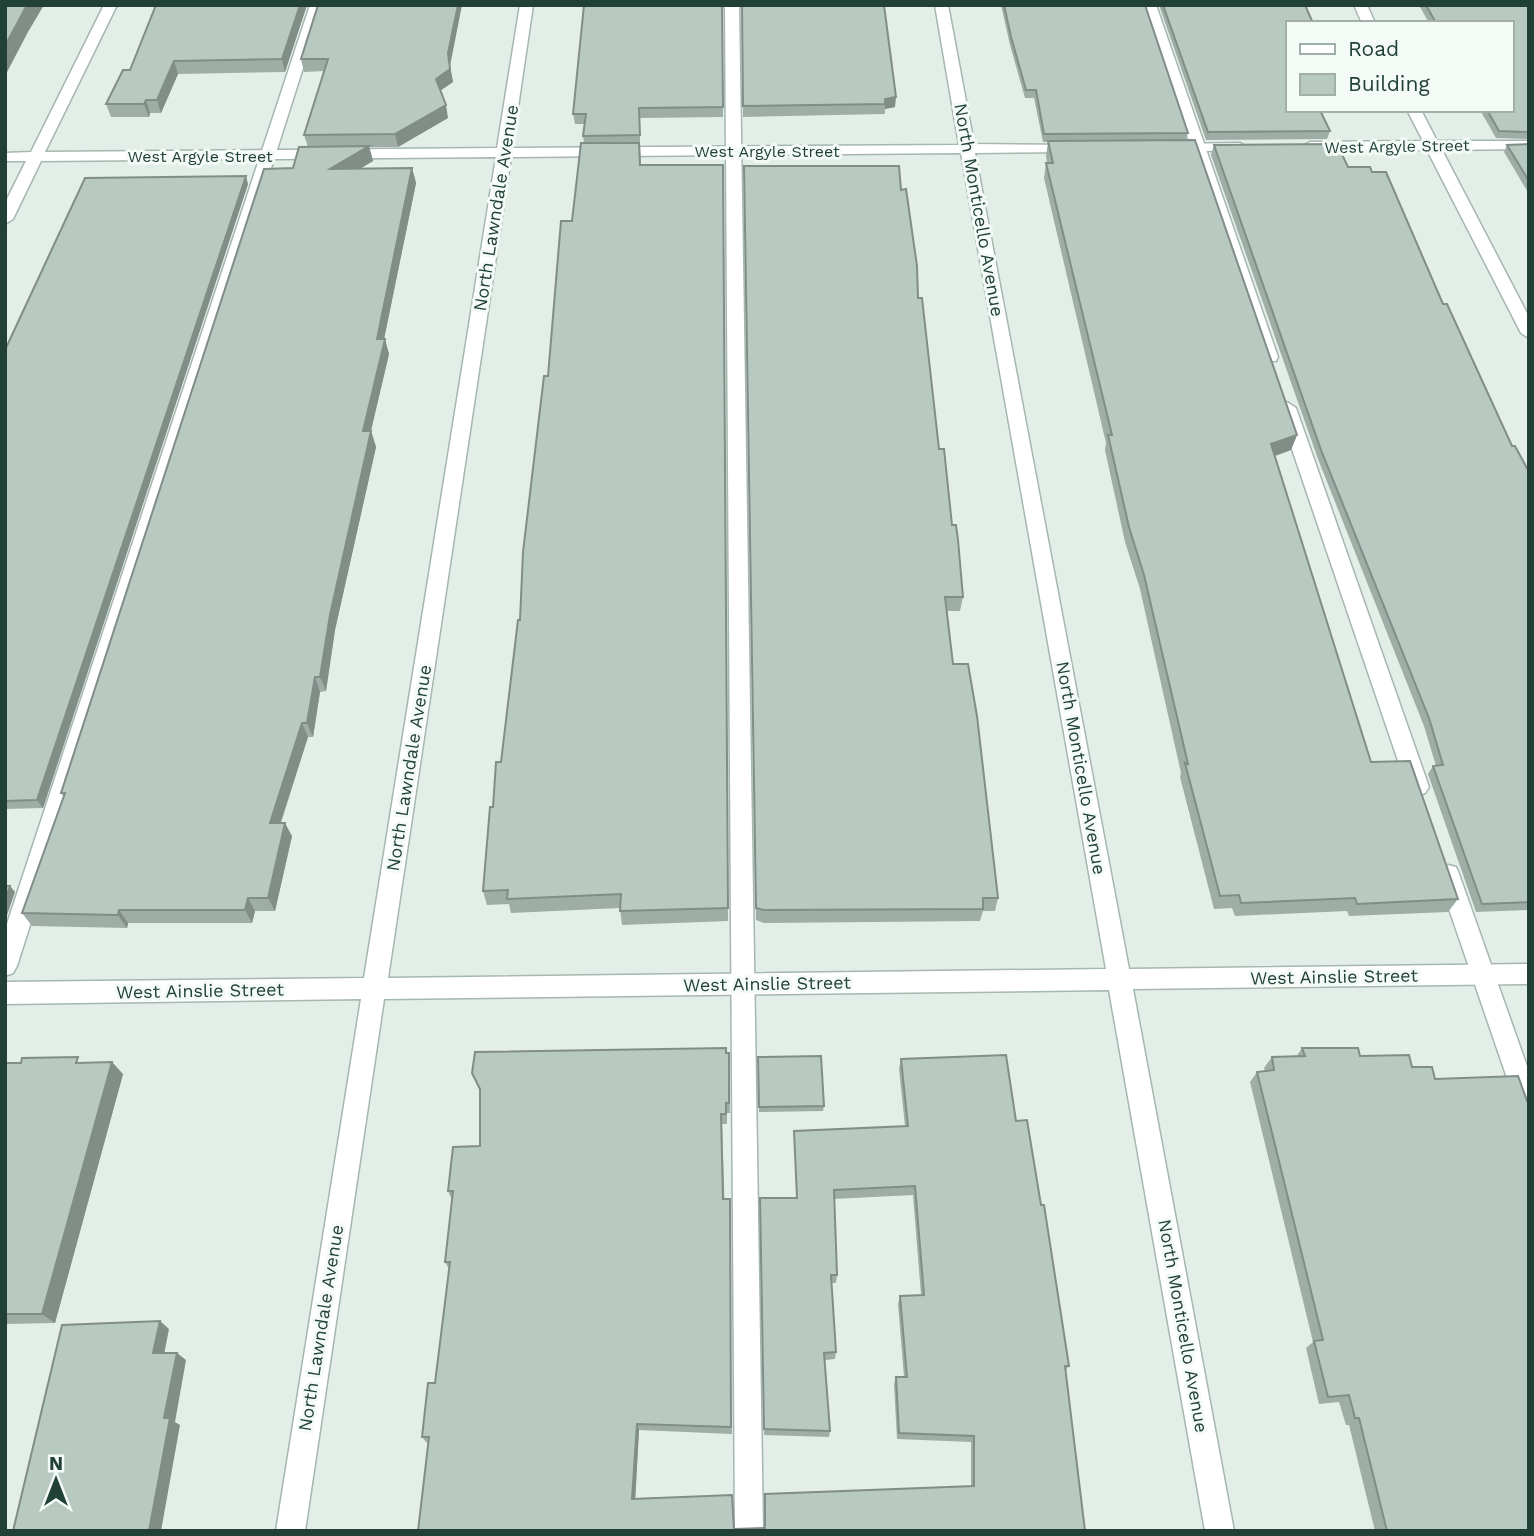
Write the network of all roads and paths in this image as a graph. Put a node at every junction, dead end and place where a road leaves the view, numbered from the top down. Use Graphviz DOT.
graph roads {
  1 [pos="111,5"];
  2 [pos="317,5"];
  3 [pos="527,5"];
  4 [pos="732,5"];
  5 [pos="941,5"];
  6 [pos="1149,5"];
  7 [pos="1360,5"];
  8 [pos="1368,21"];
  9 [pos="1415,112"];
  10 [pos="1529,145"];
  11 [pos="1432,146"];
  12 [pos="1250,147"];
  13 [pos="1290,147"];
  14 [pos="1089,148"];
  15 [pos="1157,148"];
  16 [pos="1198,148"];
  17 [pos="967,149"];
  18 [pos="734,151"];
  19 [pos="505,153"];
  20 [pos="267,155"];
  21 [pos="36,157"];
  22 [pos="5,158"];
  23 [pos="5,219"];
  24 [pos="1529,334"];
  25 [pos="1423,799"];
  26 [pos="1441,852"];
  27 [pos="5,966"];
  28 [pos="1529,974"];
  29 [pos="1483,975"];
  30 [pos="1119,979"];
  31 [pos="743,985"];
  32 [pos="374,989"];
  33 [pos="5,993"];
  34 [pos="1529,1107"];
  35 [pos="290,1531"];
  36 [pos="749,1531"];
  37 [pos="1220,1531"];
  1 -- 21 [label="street"];
  2 -- 20 [label="street"];
  3 -- 19 [label="street, North Lawndale Avenue"];
  4 -- 18 [label="street"];
  5 -- 17 [label="street, North Monticello Avenue"];
  6 -- 16 [label="street"];
  7 -- 8 [label="street"];
  9 -- 11 [label="street"];
  10 -- 11 [label="street, West Argyle Street"];
  11 -- 13 [label="street, West Argyle Street"];
  11 -- 24 [label="street"];
  12 -- 16 [label="street"];
  14 -- 17 [label="street, West Argyle Street"];
  15 -- 16 [label="street"];
  16 -- 25 [label="street"];
  17 -- 18 [label="street, West Argyle Street"];
  17 -- 30 [label="street, North Monticello Avenue"];
  18 -- 19 [label="street, West Argyle Street"];
  18 -- 31 [label="street"];
  19 -- 20 [label="street, West Argyle Street"];
  19 -- 32 [label="street, North Lawndale Avenue"];
  20 -- 21 [label="street, West Argyle Street"];
  20 -- 27 [label="street"];
  21 -- 22 [label="street, West Argyle Street"];
  21 -- 23 [label="street"];
  26 -- 29 [label="street"];
  28 -- 29 [label="street, West Ainslie Street"];
  29 -- 30 [label="street, West Ainslie Street"];
  29 -- 34 [label="street"];
  30 -- 31 [label="street, West Ainslie Street"];
  30 -- 37 [label="street, North Monticello Avenue"];
  31 -- 32 [label="street, West Ainslie Street"];
  31 -- 36 [label="street"];
  32 -- 33 [label="street, West Ainslie Street"];
  32 -- 35 [label="street, North Lawndale Avenue"];
}
